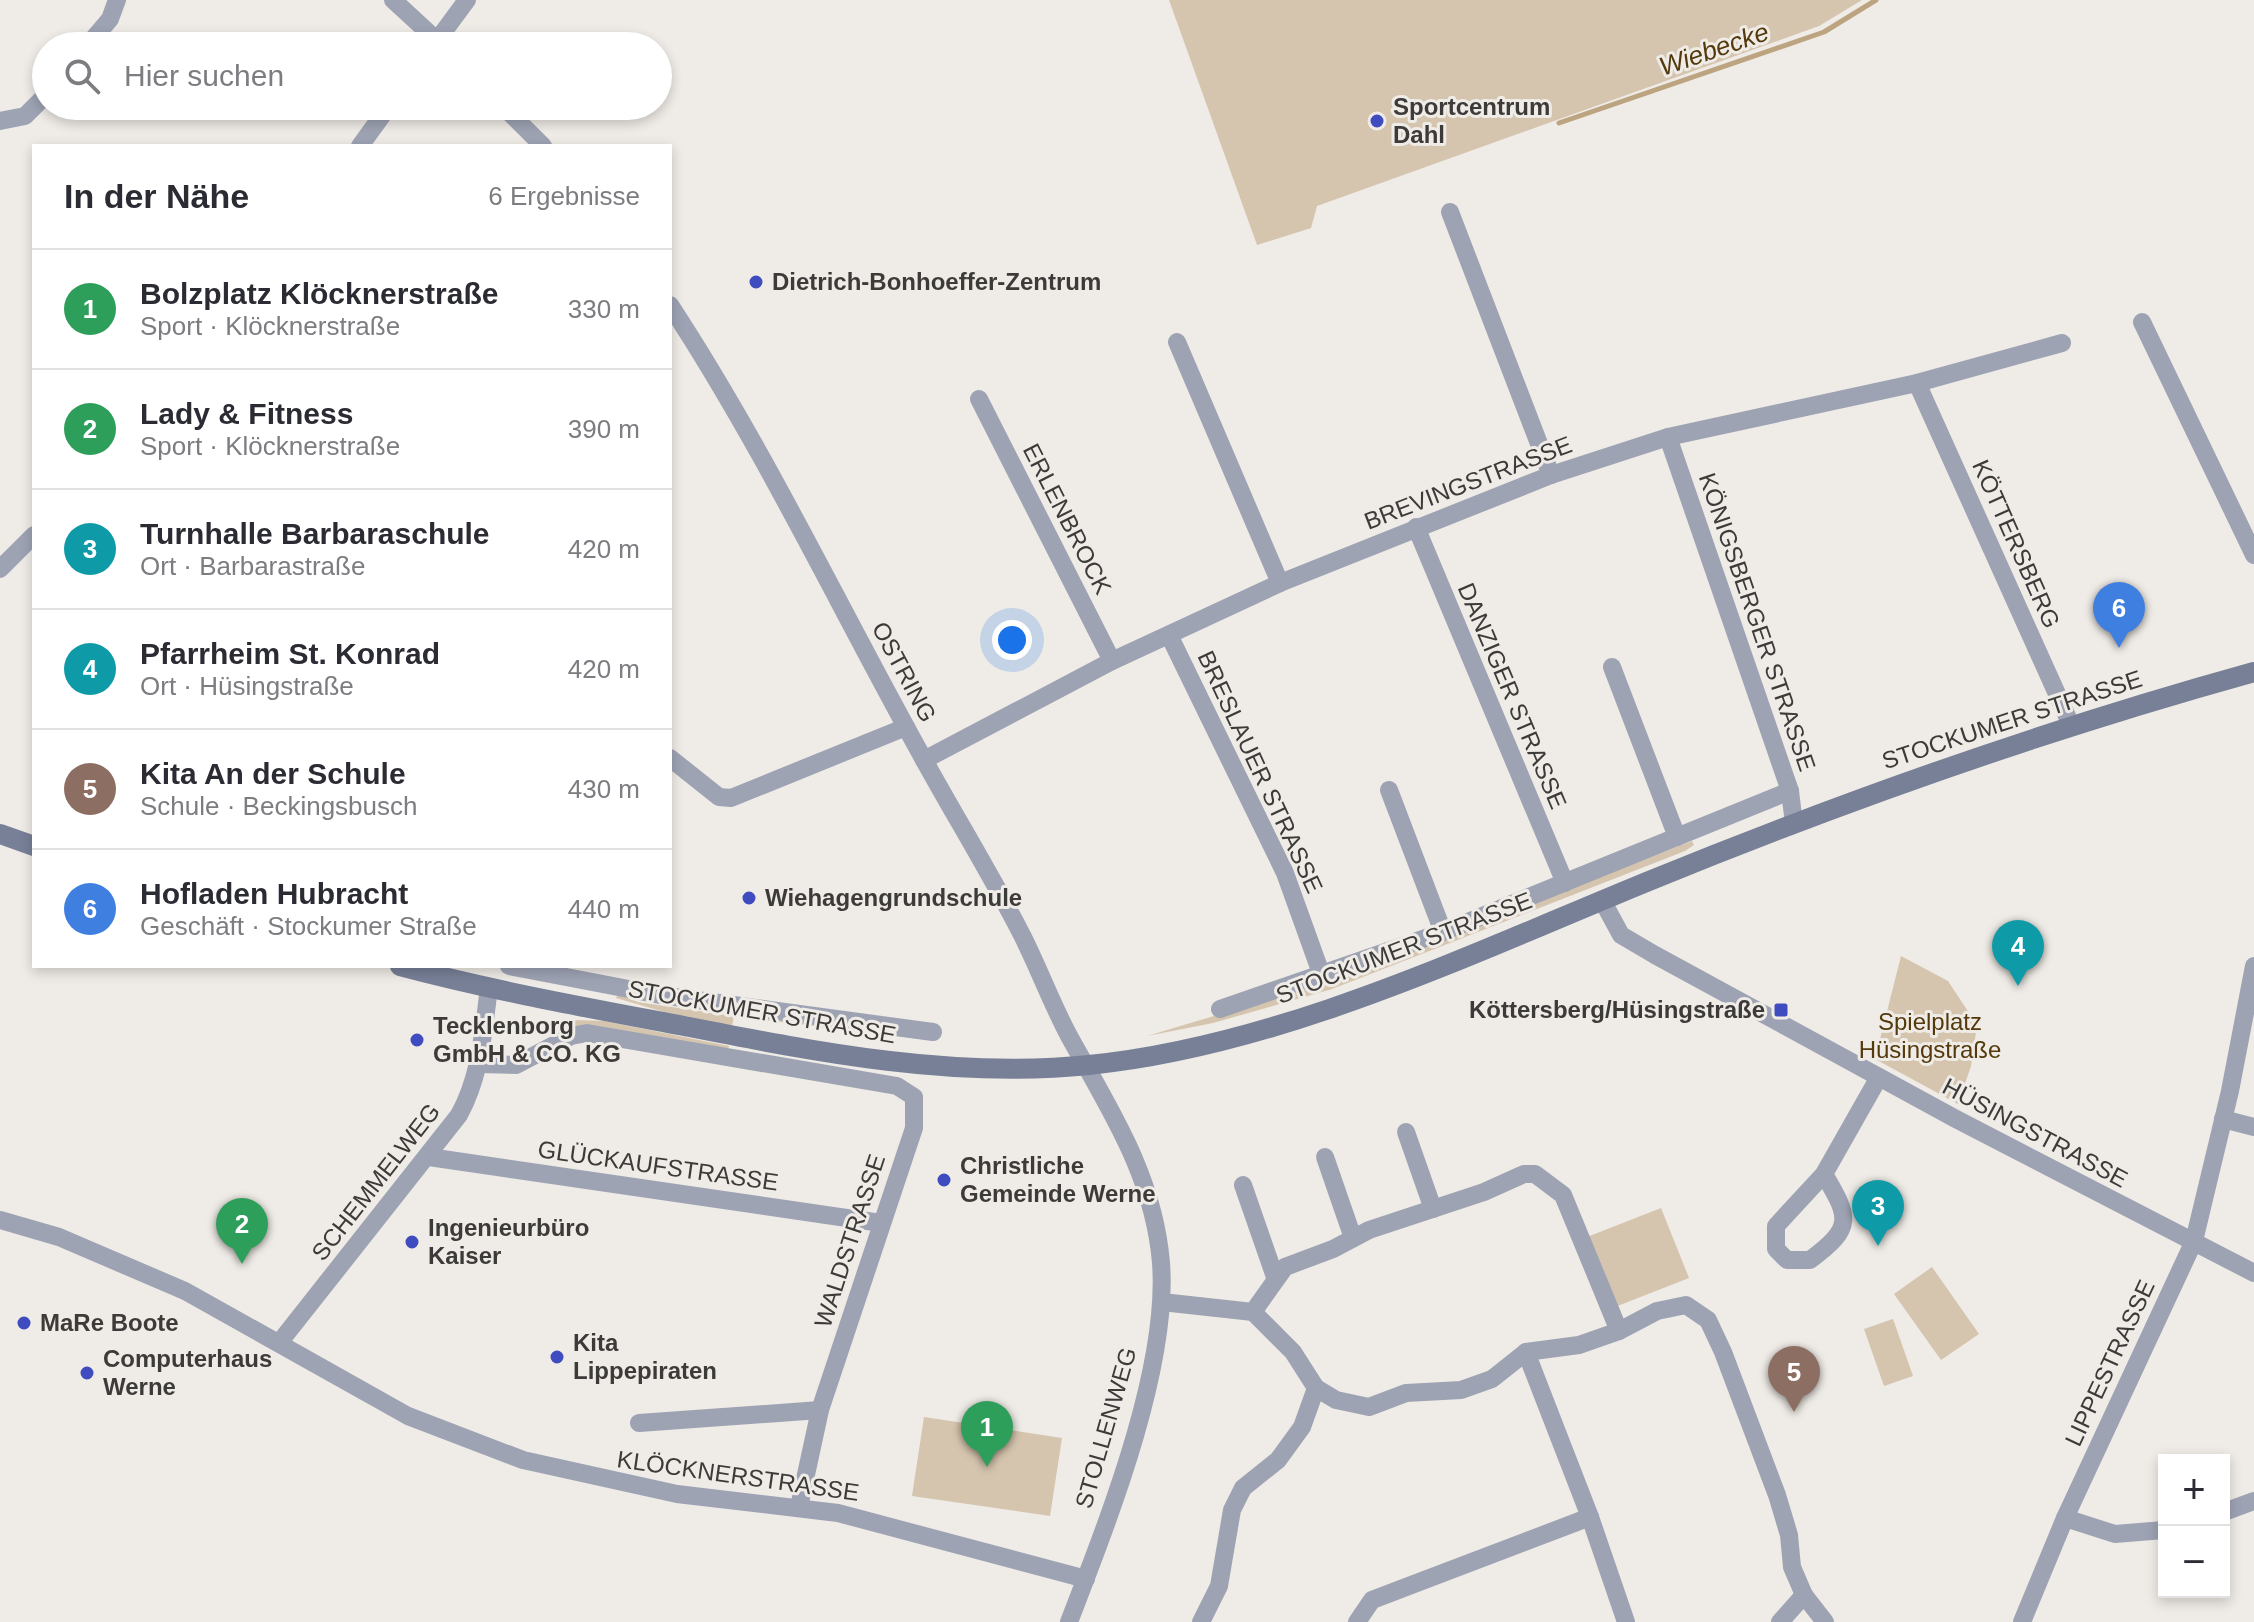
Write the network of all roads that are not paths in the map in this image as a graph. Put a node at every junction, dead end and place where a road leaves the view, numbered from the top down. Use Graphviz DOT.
graph roads {
  1 [pos="117,0"];
  2 [pos="393,0"];
  3 [pos="467,0"];
  4 [pos="99,32"];
  5 [pos="425,32"];
  6 [pos="445,32"];
  7 [pos="32,109"];
  8 [pos="379,120"];
  9 [pos="517,120"];
  10 [pos="0,121"];
  11 [pos="361,144"];
  12 [pos="541,144"];
  13 [pos="1450,212"];
  14 [pos="672,308"];
  15 [pos="2142,322"];
  16 [pos="1177,342"];
  17 [pos="2062,343"];
  18 [pos="1917,383"];
  19 [pos="979,399"];
  20 [pos="1668,437"];
  21 [pos="1551,475"];
  22 [pos="1416,527"];
  23 [pos="32,537"];
  24 [pos="2254,555"];
  25 [pos="0,569"];
  26 [pos="1280,583"];
  27 [pos="1169,635"];
  28 [pos="1112,661"];
  29 [pos="1612,667"];
  30 [pos="2254,672"];
  31 [pos="2071,725"];
  32 [pos="906,727"];
  33 [pos="672,760"];
  34 [pos="924,760"];
  35 [pos="1389,790"];
  36 [pos="1790,791"];
  37 [pos="1794,824"];
  38 [pos="0,834"];
  39 [pos="1677,837"];
  40 [pos="32,845"];
  41 [pos="1565,883"];
  42 [pos="1602,900"];
  43 [pos="1443,932"];
  44 [pos="2254,966"];
  45 [pos="408,968"];
  46 [pos="519,968"];
  47 [pos="1322,976"];
  48 [pos="489,988"];
  49 [pos="1220,1009"];
  50 [pos="933,1032"];
  51 [pos="479,1064"];
  52 [pos="1088,1065"];
  53 [pos="1879,1077"];
  54 [pos="906,1090"];
  55 [pos="2223,1119"];
  56 [pos="2254,1127"];
  57 [pos="1406,1132"];
  58 [pos="429,1157"];
  59 [pos="1325,1157"];
  60 [pos="1824,1174"];
  61 [pos="1243,1185"];
  62 [pos="1433,1209"];
  63 [pos="0,1220"];
  64 [pos="881,1223"];
  65 [pos="1353,1238"];
  66 [pos="2194,1241"];
  67 [pos="2254,1273"];
  68 [pos="1275,1277"];
  69 [pos="1162,1302"];
  70 [pos="1253,1312"];
  71 [pos="1619,1331"];
  72 [pos="279,1343"];
  73 [pos="1526,1352"];
  74 [pos="1316,1388"];
  75 [pos="820,1410"];
  76 [pos="639,1423"];
  77 [pos="2254,1501"];
  78 [pos="799,1507"];
  79 [pos="2230,1510"];
  80 [pos="1590,1517"];
  81 [pos="2065,1518"];
  82 [pos="2158,1530"];
  83 [pos="1086,1579"];
  84 [pos="1804,1595"];
  85 [pos="1069,1622"];
  86 [pos="1201,1622"];
  87 [pos="1357,1622"];
  88 [pos="1626,1622"];
  89 [pos="1780,1622"];
  90 [pos="1825,1622"];
  91 [pos="2022,1622"];
  1 -- 4 [label="street"];
  2 -- 5 [label="street"];
  3 -- 6 [label="street"];
  7 -- 10 [label="street"];
  8 -- 11 [label="street"];
  9 -- 12 [label="street"];
  13 -- 21 [label="street"];
  14 -- 32 [label="street, OSTRING"];
  15 -- 24 [label="street"];
  16 -- 26 [label="street"];
  17 -- 18 [label="street, BREVINGSTRASSE"];
  18 -- 20 [label="street, BREVINGSTRASSE"];
  18 -- 31 [label="street, KÖTTERSBERG"];
  19 -- 28 [label="street, ERLENBROCK"];
  20 -- 21 [label="street, BREVINGSTRASSE"];
  20 -- 36 [label="street, KÖNIGSBERGER STRASSE"];
  21 -- 22 [label="street, BREVINGSTRASSE"];
  22 -- 26 [label="street, BREVINGSTRASSE"];
  22 -- 41 [label="street, DANZIGER STRASSE"];
  23 -- 25 [label="street"];
  26 -- 27 [label="street, BREVINGSTRASSE"];
  27 -- 28 [label="street, BREVINGSTRASSE"];
  27 -- 47 [label="street, BRESLAUER STRASSE"];
  28 -- 34 [label="street, BREVINGSTRASSE"];
  29 -- 39 [label="street"];
  30 -- 31 [label="main road, STOCKUMER STRASSE"];
  31 -- 37 [label="main road, STOCKUMER STRASSE"];
  32 -- 33 [label="street"];
  32 -- 34 [label="street, OSTRING"];
  34 -- 52 [label="street, OSTRING"];
  35 -- 43 [label="street, STOCKUMER STRASSE"];
  36 -- 37 [label="street, KÖNIGSBERGER STRASSE"];
  36 -- 39 [label="street, STOCKUMER STRASSE"];
  37 -- 42 [label="main road, STOCKUMER STRASSE"];
  38 -- 40 [label="main road"];
  39 -- 41 [label="street, STOCKUMER STRASSE"];
  41 -- 43 [label="street, STOCKUMER STRASSE"];
  42 -- 52 [label="main road, STOCKUMER STRASSE"];
  42 -- 53 [label="street, HÜSINGSTRASSE"];
  43 -- 47 [label="street, STOCKUMER STRASSE"];
  44 -- 55 [label="street, LIPPESTRASSE"];
  45 -- 48 [label="main road, STOCKUMER STRASSE"];
  46 -- 50 [label="street, STOCKUMER STRASSE"];
  47 -- 49 [label="street, STOCKUMER STRASSE"];
  48 -- 51 [label="street, SCHEMMELWEG"];
  48 -- 52 [label="main road, STOCKUMER STRASSE"];
  51 -- 54 [label="street, STOCKUMER STRASSE"];
  51 -- 58 [label="street, SCHEMMELWEG"];
  52 -- 69 [label="street, STOLLENWEG"];
  53 -- 60 [label="street"];
  53 -- 66 [label="street, HÜSINGSTRASSE"];
  54 -- 64 [label="street, WALDSTRASSE"];
  55 -- 56 [label="street"];
  55 -- 66 [label="street, LIPPESTRASSE"];
  57 -- 62 [label="street"];
  58 -- 64 [label="street, GLÜCKAUFSTRASSE"];
  58 -- 72 [label="street, SCHEMMELWEG"];
  59 -- 65 [label="street"];
  60 -- 60 [label="street"];
  61 -- 68 [label="street"];
  62 -- 65 [label="street"];
  62 -- 71 [label="street"];
  63 -- 72 [label="street, KLÖCKNERSTRASSE"];
  64 -- 75 [label="street, WALDSTRASSE"];
  65 -- 68 [label="street"];
  66 -- 67 [label="street, HÜSINGSTRASSE"];
  66 -- 81 [label="street, LIPPESTRASSE"];
  68 -- 70 [label="street"];
  69 -- 70 [label="street"];
  69 -- 83 [label="street, STOLLENWEG"];
  70 -- 74 [label="street"];
  71 -- 73 [label="street"];
  71 -- 84 [label="street"];
  72 -- 78 [label="street, KLÖCKNERSTRASSE"];
  73 -- 74 [label="street"];
  73 -- 80 [label="street"];
  74 -- 86 [label="street"];
  75 -- 76 [label="street"];
  75 -- 78 [label="street, WALDSTRASSE"];
  77 -- 79 [label="street"];
  78 -- 83 [label="street, KLÖCKNERSTRASSE"];
  80 -- 87 [label="street"];
  80 -- 88 [label="street"];
  81 -- 82 [label="street"];
  81 -- 91 [label="street, LIPPESTRASSE"];
  83 -- 85 [label="street, STOLLENWEG"];
  84 -- 89 [label="street"];
  84 -- 90 [label="street"];
}
